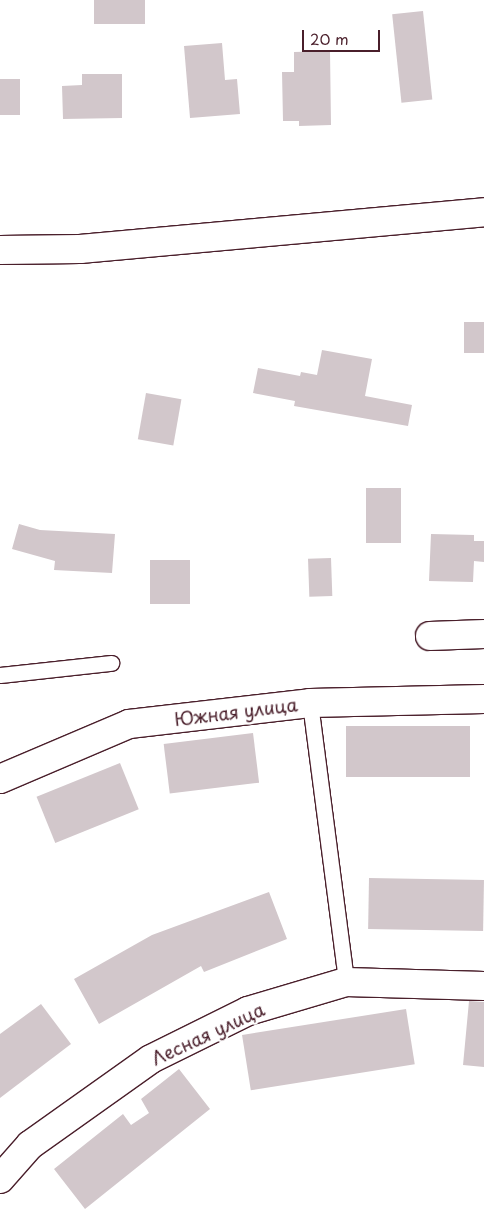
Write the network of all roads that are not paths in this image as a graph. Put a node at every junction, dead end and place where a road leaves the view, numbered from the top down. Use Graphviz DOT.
graph roads {
  1 [pos="484,212"];
  2 [pos="0,250"];
  3 [pos="484,634"];
  4 [pos="430,636"];
  5 [pos="111,663"];
  6 [pos="0,675"];
  7 [pos="484,699"];
  8 [pos="310,703"];
  9 [pos="0,779"];
  10 [pos="346,982"];
  11 [pos="484,986"];
  12 [pos="0,1179"];
  1 -- 2 [label="street"];
  3 -- 4 [label="street"];
  5 -- 6 [label="lane"];
  7 -- 8 [label="street, Южная улица"];
  8 -- 9 [label="street, Южная улица"];
  8 -- 10 [label="lane"];
  10 -- 11 [label="street, Лесная улица"];
  10 -- 12 [label="street, Лесная улица"];
}
